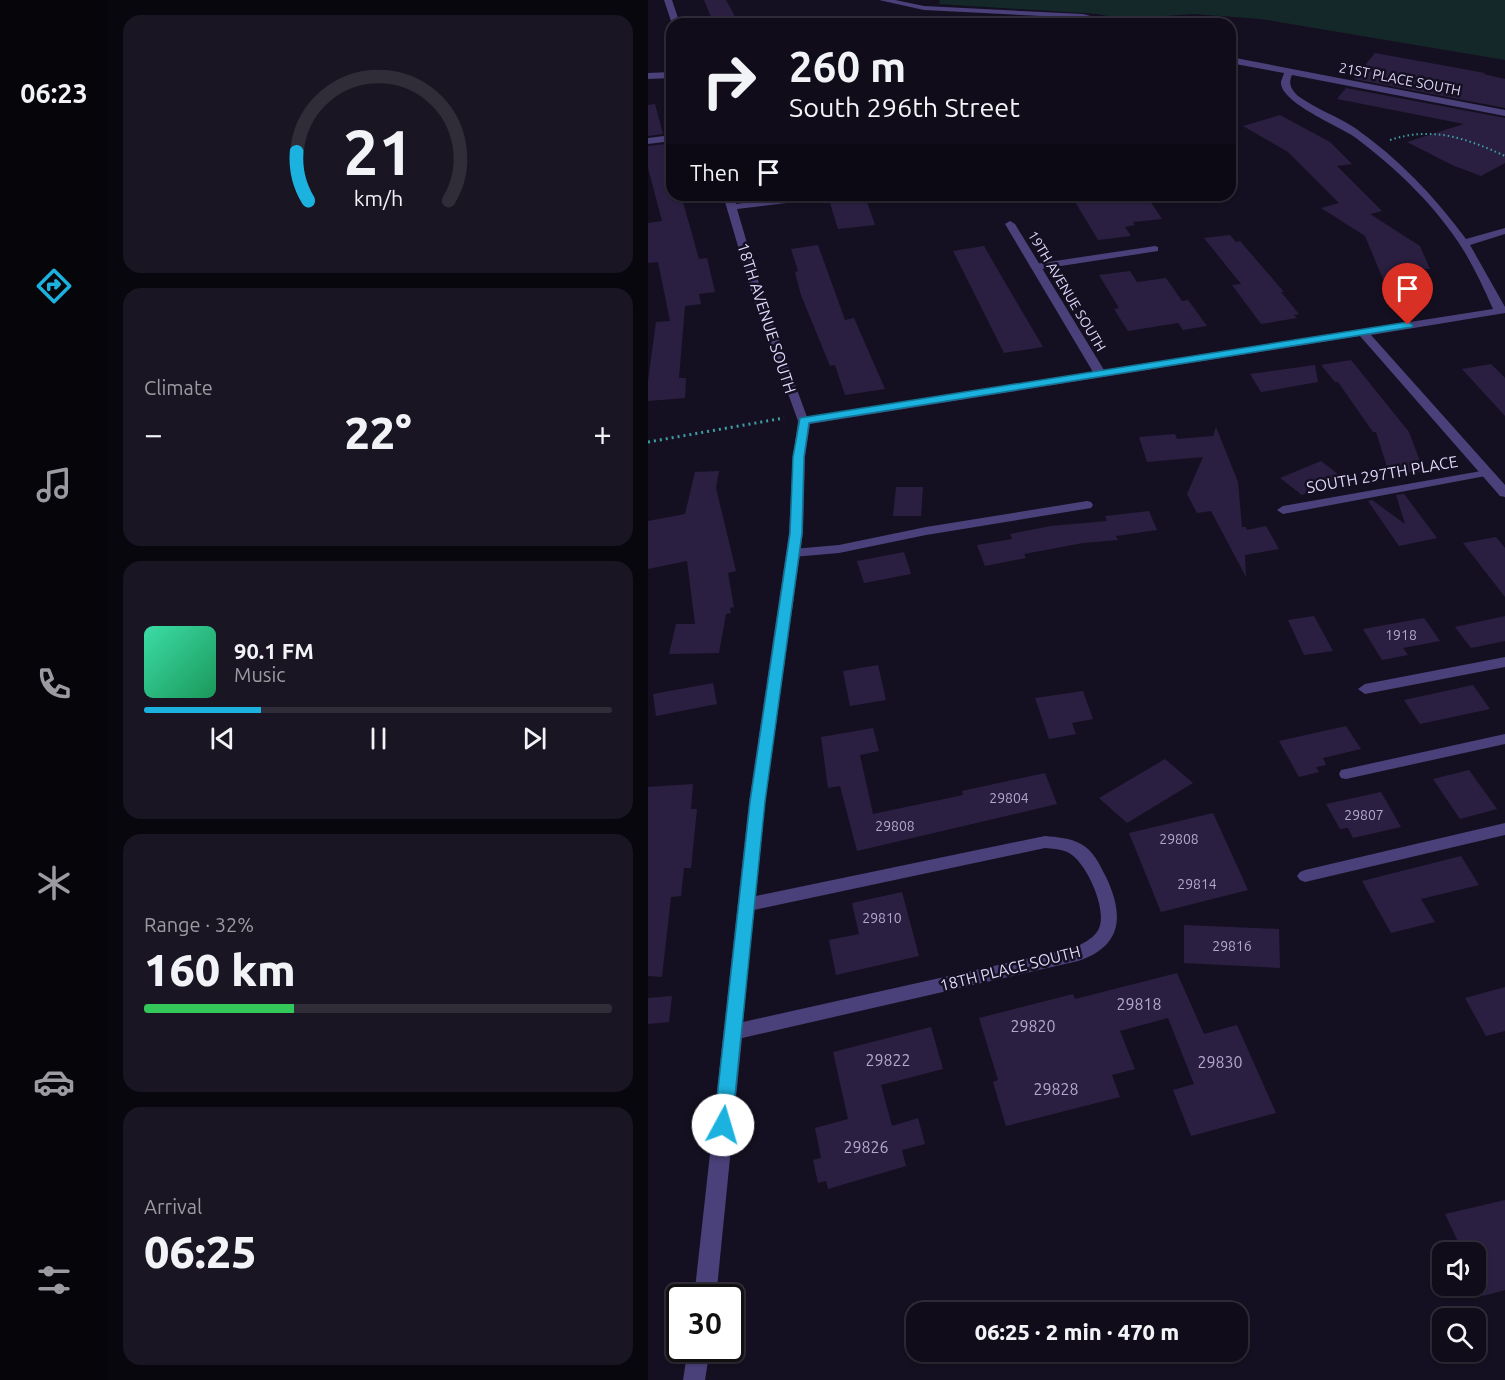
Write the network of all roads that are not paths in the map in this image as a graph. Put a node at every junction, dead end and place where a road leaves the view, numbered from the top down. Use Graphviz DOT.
graph roads {
  1 [pos="668,0"];
  2 [pos="883,0"];
  3 [pos="674,18"];
  4 [pos="1091,18"];
  5 [pos="1236,61"];
  6 [pos="1289,72"];
  7 [pos="666,75"];
  8 [pos="648,76"];
  9 [pos="1505,113"];
  10 [pos="666,139"];
  11 [pos="648,141"];
  12 [pos="730,201"];
  13 [pos="1010,224"];
  14 [pos="1505,231"];
  15 [pos="1465,243"];
  16 [pos="1155,249"];
  17 [pos="1035,267"];
  18 [pos="1502,310"];
  19 [pos="1363,333"];
  20 [pos="1099,372"];
  21 [pos="802,418"];
  22 [pos="1487,473"];
  23 [pos="1505,493"];
  24 [pos="1087,505"];
  25 [pos="1283,510"];
  26 [pos="793,553"];
  27 [pos="1505,662"];
  28 [pos="1365,689"];
  29 [pos="1505,739"];
  30 [pos="1346,774"];
  31 [pos="1505,829"];
  32 [pos="1305,876"];
  33 [pos="747,905"];
  34 [pos="733,1032"];
  35 [pos="706,1284"];
  36 [pos="697,1362"];
  37 [pos="694,1380"];
  1 -- 3 [label="street"];
  2 -- 4 [label="street"];
  5 -- 6 [label="street, 21ST PLACE SOUTH"];
  6 -- 9 [label="street, 21ST PLACE SOUTH"];
  6 -- 15 [label="street"];
  7 -- 8 [label="street"];
  10 -- 11 [label="lane"];
  12 -- 21 [label="street, 18TH AVENUE SOUTH"];
  13 -- 17 [label="street, 19TH AVENUE SOUTH"];
  14 -- 15 [label="street"];
  15 -- 18 [label="street"];
  16 -- 17 [label="lane"];
  17 -- 20 [label="street, 19TH AVENUE SOUTH"];
  18 -- 19 [label="street"];
  19 -- 20 [label="street"];
  19 -- 22 [label="street"];
  20 -- 21 [label="street"];
  21 -- 26 [label="street, 18TH AVENUE SOUTH"];
  22 -- 23 [label="street"];
  22 -- 25 [label="lane, SOUTH 297TH PLACE"];
  24 -- 26 [label="lane"];
  26 -- 33 [label="street, 18TH AVENUE SOUTH"];
  27 -- 28 [label="street"];
  29 -- 30 [label="lane"];
  31 -- 32 [label="lane"];
  33 -- 34 [label="street, 18TH AVENUE SOUTH"];
  33 -- 34 [label="street, 18TH PLACE SOUTH"];
  34 -- 35 [label="street, 18TH AVENUE SOUTH"];
  36 -- 37 [label="street"];
}
